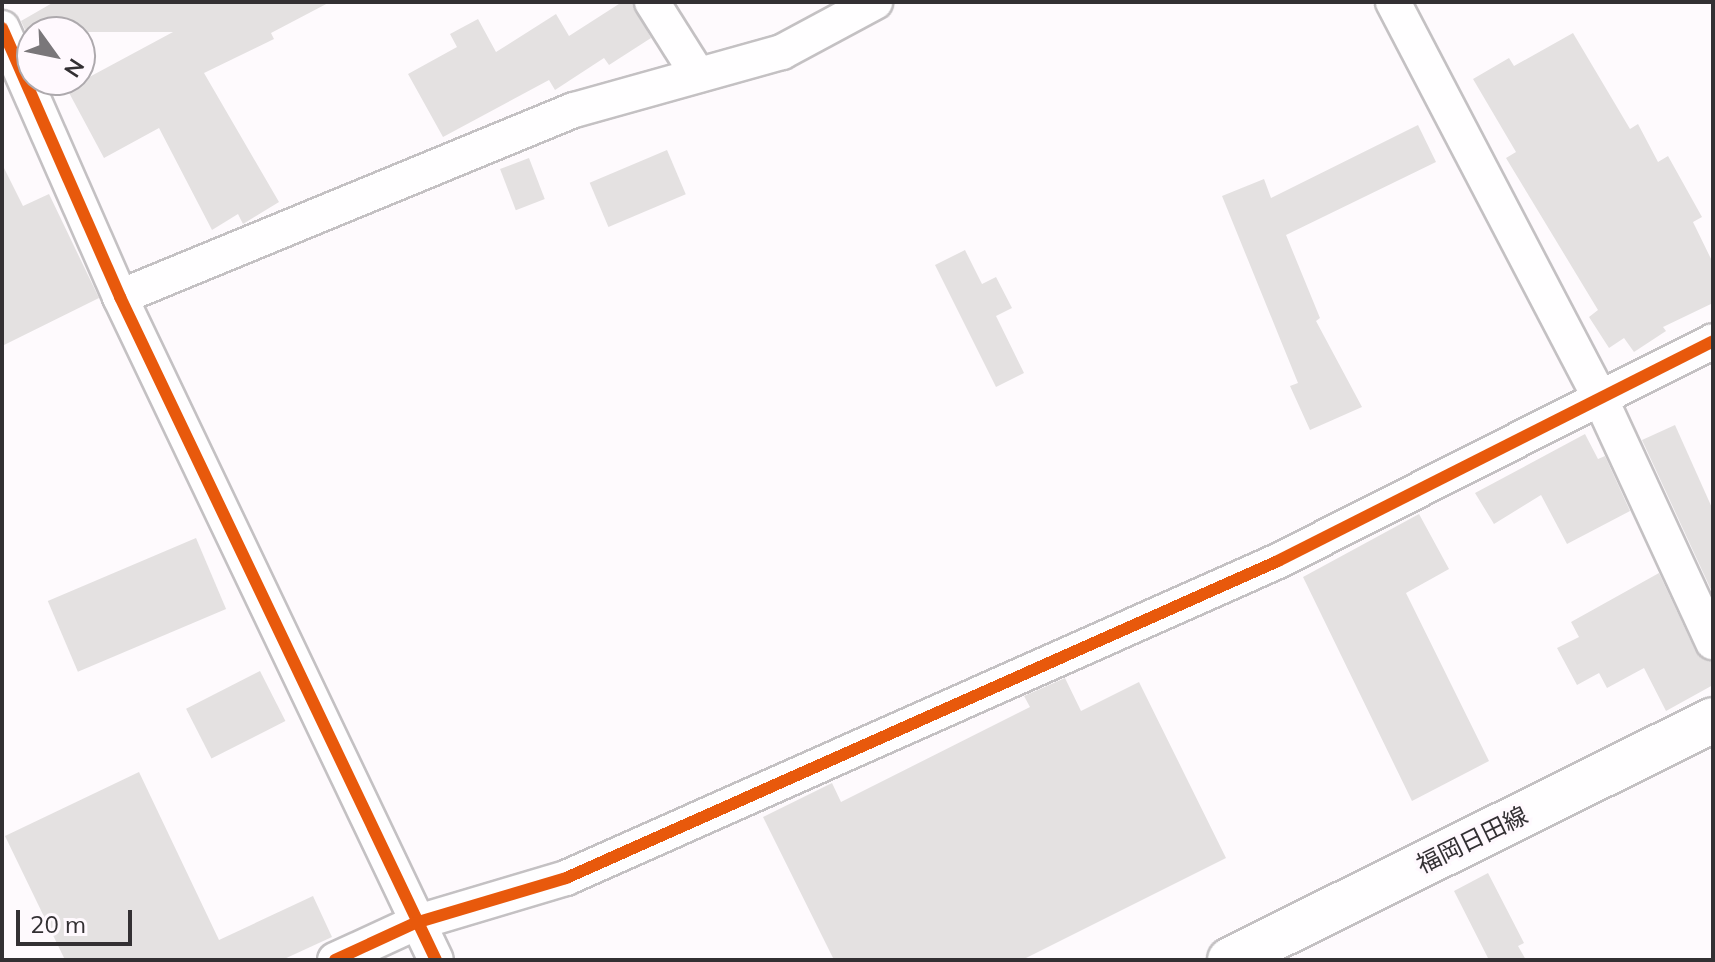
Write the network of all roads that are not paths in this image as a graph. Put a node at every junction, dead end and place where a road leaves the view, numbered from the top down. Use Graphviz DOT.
graph roads {
  1 [pos="652,2"];
  2 [pos="875,2"];
  3 [pos="1393,2"];
  4 [pos="2,28"];
  5 [pos="698,75"];
  6 [pos="120,297"];
  7 [pos="1713,341"];
  8 [pos="1601,400"];
  9 [pos="1713,642"];
  10 [pos="1713,720"];
  11 [pos="415,923"];
  12 [pos="1282,948"];
  13 [pos="335,960"];
  14 [pos="436,960"];
  15 [pos="1230,960"];
  1 -- 5 [label="street"];
  2 -- 5 [label="street"];
  3 -- 8 [label="street"];
  4 -- 6 [label="street"];
  5 -- 6 [label="street"];
  6 -- 11 [label="street"];
  7 -- 8 [label="street"];
  8 -- 9 [label="street"];
  8 -- 11 [label="street"];
  10 -- 12 [label="main road, 福岡日田線"];
  11 -- 13 [label="street"];
  11 -- 14 [label="street"];
  12 -- 15 [label="main road, 福岡日田線"];
}
